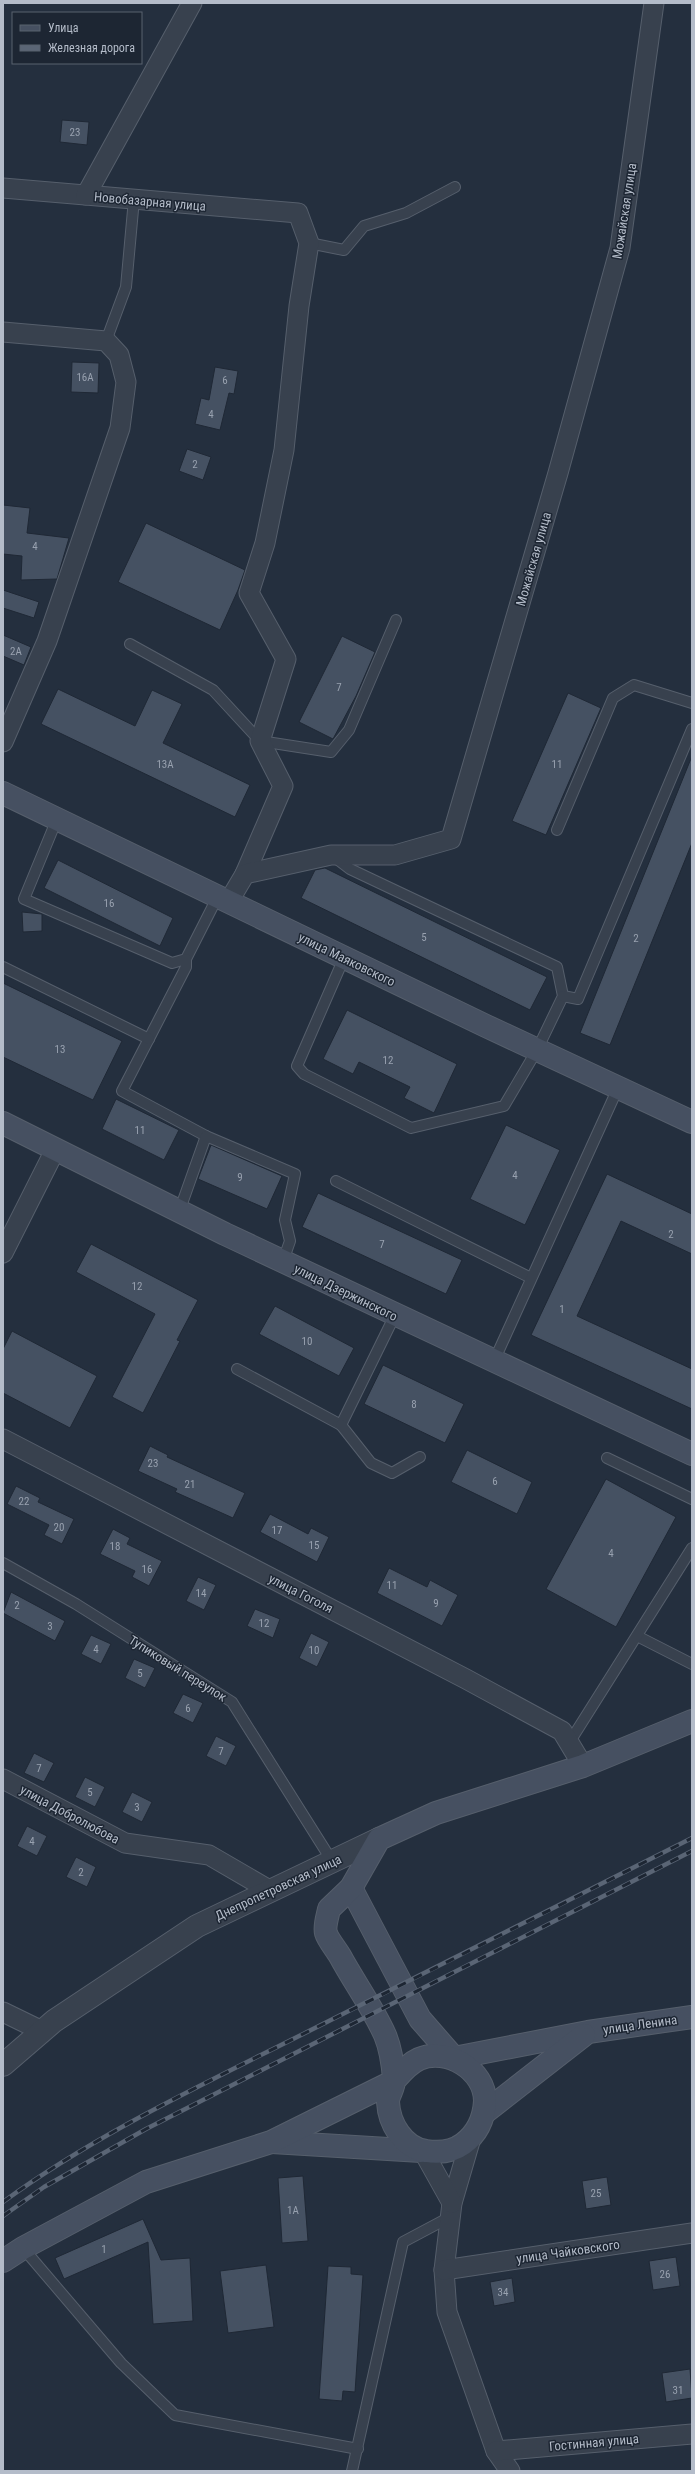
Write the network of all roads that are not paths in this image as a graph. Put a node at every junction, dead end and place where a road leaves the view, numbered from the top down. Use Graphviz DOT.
graph roads {
  1 [pos="192,3"];
  2 [pos="654,3"];
  3 [pos="455,187"];
  4 [pos="3,188"];
  5 [pos="86,195"];
  6 [pos="134,199"];
  7 [pos="309,243"];
  8 [pos="3,332"];
  9 [pos="106,341"];
  10 [pos="396,620"];
  11 [pos="130,644"];
  12 [pos="692,703"];
  13 [pos="692,729"];
  14 [pos="260,741"];
  15 [pos="3,742"];
  16 [pos="3,793"];
  17 [pos="57,819"];
  18 [pos="557,830"];
  19 [pos="331,855"];
  20 [pos="245,874"];
  21 [pos="224,899"];
  22 [pos="344,958"];
  23 [pos="186,959"];
  24 [pos="3,968"];
  25 [pos="563,996"];
  26 [pos="149,1039"];
  27 [pos="537,1050"];
  28 [pos="618,1088"];
  29 [pos="691,1120"];
  30 [pos="3,1123"];
  31 [pos="206,1136"];
  32 [pos="55,1150"];
  33 [pos="336,1181"];
  34 [pos="179,1212"];
  35 [pos="3,1253"];
  36 [pos="283,1262"];
  37 [pos="531,1278"];
  38 [pos="395,1315"];
  39 [pos="494,1361"];
  40 [pos="237,1369"];
  41 [pos="341,1425"];
  42 [pos="3,1440"];
  43 [pos="692,1454"];
  44 [pos="420,1457"];
  45 [pos="607,1458"];
  46 [pos="692,1499"];
  47 [pos="692,1548"];
  48 [pos="3,1563"];
  49 [pos="637,1636"];
  50 [pos="692,1664"];
  51 [pos="692,1721"];
  52 [pos="569,1743"];
  53 [pos="583,1766"];
  54 [pos="3,1779"];
  55 [pos="379,1839"];
  56 [pos="332,1861"];
  57 [pos="351,1888"];
  58 [pos="271,1890"];
  59 [pos="3,2012"];
  60 [pos="692,2017"];
  61 [pos="42,2031"];
  62 [pos="588,2032"];
  63 [pos="454,2058"];
  64 [pos="3,2065"];
  65 [pos="394,2081"];
  66 [pos="484,2113"];
  67 [pos="471,2138"];
  68 [pos="271,2142"];
  69 [pos="423,2151"];
  70 [pos="451,2210"];
  71 [pos="692,2232"];
  72 [pos="23,2248"];
  73 [pos="3,2261"];
  74 [pos="444,2270"];
  75 [pos="692,2434"];
  76 [pos="358,2449"];
  77 [pos="496,2451"];
  78 [pos="352,2471"];
  79 [pos="510,2471"];
  1 -- 5 [label="street"];
  2 -- 19 [label="street, Можайская улица"];
  3 -- 7 [label="lane"];
  4 -- 5 [label="street, Новобазарная улица"];
  5 -- 6 [label="street, Новобазарная улица"];
  6 -- 7 [label="street, Новобазарная улица"];
  6 -- 9 [label="lane"];
  7 -- 14 [label="street"];
  8 -- 9 [label="street"];
  9 -- 15 [label="street"];
  10 -- 14 [label="lane"];
  11 -- 14 [label="lane"];
  12 -- 18 [label="lane"];
  13 -- 25 [label="lane"];
  14 -- 20 [label="street"];
  16 -- 17 [label="main road, улица Маяковского"];
  17 -- 21 [label="main road, улица Маяковского"];
  17 -- 23 [label="lane"];
  19 -- 20 [label="street, Можайская улица"];
  19 -- 25 [label="lane"];
  20 -- 21 [label="street"];
  21 -- 22 [label="main road, улица Маяковского"];
  21 -- 23 [label="lane"];
  22 -- 27 [label="main road, улица Маяковского"];
  22 -- 27 [label="lane"];
  23 -- 26 [label="lane"];
  24 -- 26 [label="lane"];
  25 -- 27 [label="lane"];
  26 -- 31 [label="lane"];
  27 -- 28 [label="main road, улица Маяковского"];
  28 -- 29 [label="main road, улица Маяковского"];
  28 -- 37 [label="lane"];
  30 -- 32 [label="main road, улица Дзержинского"];
  31 -- 34 [label="lane"];
  31 -- 36 [label="lane"];
  32 -- 34 [label="main road, улица Дзержинского"];
  32 -- 35 [label="street"];
  33 -- 37 [label="lane"];
  34 -- 36 [label="main road, улица Дзержинского"];
  36 -- 38 [label="main road, улица Дзержинского"];
  37 -- 39 [label="lane"];
  38 -- 39 [label="main road, улица Дзержинского"];
  38 -- 41 [label="lane"];
  39 -- 43 [label="main road, улица Дзержинского"];
  40 -- 41 [label="lane"];
  41 -- 44 [label="lane"];
  42 -- 52 [label="street, улица Гоголя"];
  45 -- 46 [label="lane"];
  47 -- 49 [label="lane"];
  48 -- 56 [label="lane, Тупиковый переулок"];
  49 -- 50 [label="lane"];
  49 -- 52 [label="lane"];
  51 -- 53 [label="main road, Днепропетровская улица"];
  52 -- 53 [label="street, улица Гоголя"];
  53 -- 55 [label="main road, Днепропетровская улица"];
  54 -- 58 [label="street, улица Добролюбова"];
  55 -- 56 [label="street, Днепропетровская улица"];
  55 -- 57 [label="main road"];
  56 -- 58 [label="street, Днепропетровская улица"];
  57 -- 63 [label="main road"];
  57 -- 65 [label="main road"];
  58 -- 61 [label="street, Днепропетровская улица"];
  59 -- 61 [label="street"];
  60 -- 62 [label="main road, улица Ленина"];
  61 -- 64 [label="street, Днепропетровская улица"];
  62 -- 63 [label="main road, улица Ленина"];
  62 -- 66 [label="main road"];
  63 -- 65 [label="main road"];
  63 -- 66 [label="main road"];
  65 -- 68 [label="main road"];
  65 -- 69 [label="main road"];
  66 -- 67 [label="main road"];
  67 -- 69 [label="main road"];
  67 -- 70 [label="street"];
  68 -- 69 [label="main road"];
  68 -- 72 [label="main road"];
  69 -- 70 [label="street"];
  70 -- 74 [label="street"];
  70 -- 76 [label="lane"];
  71 -- 74 [label="street, улица Чайковского"];
  72 -- 73 [label="main road"];
  72 -- 76 [label="lane"];
  74 -- 77 [label="street"];
  75 -- 77 [label="street, Гостинная улица"];
  76 -- 78 [label="lane"];
  77 -- 79 [label="street"];
}
